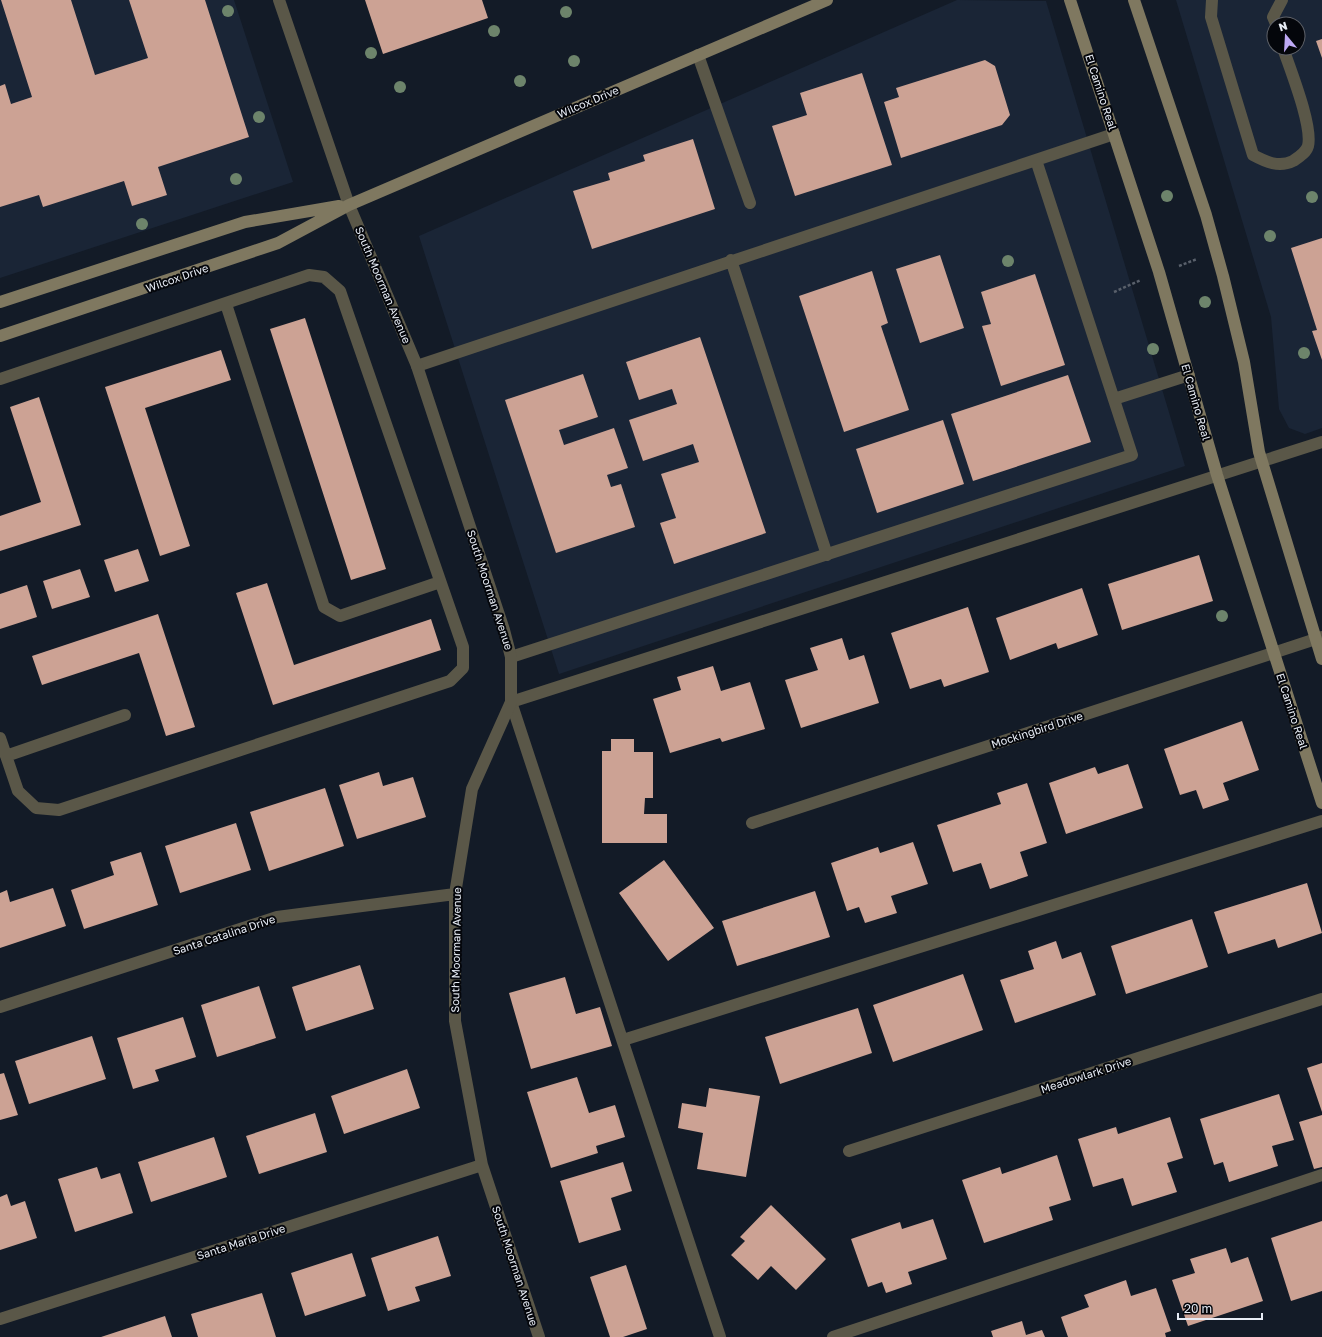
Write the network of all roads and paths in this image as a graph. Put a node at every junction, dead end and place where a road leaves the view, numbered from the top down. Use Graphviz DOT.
graph roads {
  1 [pos="279,0"];
  2 [pos="827,0"];
  3 [pos="1070,0"];
  4 [pos="1134,0"];
  5 [pos="1212,0"];
  6 [pos="1282,0"];
  7 [pos="1274,16"];
  8 [pos="698,55"];
  9 [pos="1286,56"];
  10 [pos="1114,134"];
  11 [pos="1036,160"];
  12 [pos="750,204"];
  13 [pos="349,205"];
  14 [pos="731,260"];
  15 [pos="0,302"];
  16 [pos="226,304"];
  17 [pos="0,336"];
  18 [pos="417,366"];
  19 [pos="1188,375"];
  20 [pos="0,379"];
  21 [pos="1114,399"];
  22 [pos="1322,442"];
  23 [pos="1262,461"];
  24 [pos="1217,475"];
  25 [pos="827,555"];
  26 [pos="440,582"];
  27 [pos="1319,638"];
  28 [pos="1274,653"];
  29 [pos="511,657"];
  30 [pos="1322,659"];
  31 [pos="511,702"];
  32 [pos="125,716"];
  33 [pos="0,738"];
  34 [pos="6,756"];
  35 [pos="1322,804"];
  36 [pos="1322,821"];
  37 [pos="752,822"];
  38 [pos="455,894"];
  39 [pos="1322,999"];
  40 [pos="0,1007"];
  41 [pos="623,1040"];
  42 [pos="849,1151"];
  43 [pos="482,1166"];
  44 [pos="1322,1175"];
  45 [pos="0,1319"];
  46 [pos="539,1337"];
  47 [pos="720,1337"];
  48 [pos="833,1337"];
  1 -- 13 [label="street, South Moorman Avenue"];
  2 -- 8 [label="street, Wilcox Drive"];
  3 -- 10 [label="street, El Camino Real"];
  4 -- 23 [label="street"];
  5 -- 9 [label="street"];
  6 -- 7 [label="street"];
  8 -- 12 [label="street"];
  8 -- 13 [label="street, Wilcox Drive"];
  10 -- 11 [label="street"];
  10 -- 19 [label="street, El Camino Real"];
  11 -- 14 [label="street"];
  11 -- 21 [label="street"];
  13 -- 15 [label="street, Wilcox Drive"];
  13 -- 17 [label="street, Wilcox Drive"];
  13 -- 18 [label="street, South Moorman Avenue"];
  14 -- 18 [label="street"];
  14 -- 25 [label="street"];
  16 -- 20 [label="street"];
  16 -- 26 [label="street"];
  16 -- 26 [label="street"];
  18 -- 29 [label="street, South Moorman Avenue"];
  19 -- 21 [label="street"];
  19 -- 24 [label="street, El Camino Real"];
  21 -- 25 [label="street"];
  22 -- 23 [label="street"];
  23 -- 24 [label="street"];
  23 -- 27 [label="street"];
  24 -- 28 [label="street, El Camino Real"];
  24 -- 31 [label="street"];
  25 -- 29 [label="street"];
  26 -- 34 [label="street"];
  27 -- 28 [label="street, Mockingbird Drive"];
  27 -- 30 [label="street"];
  28 -- 35 [label="street, El Camino Real"];
  28 -- 37 [label="street, Mockingbird Drive"];
  29 -- 31 [label="street, South Moorman Avenue"];
  31 -- 38 [label="street, South Moorman Avenue"];
  31 -- 41 [label="street"];
  32 -- 34 [label="street"];
  33 -- 34 [label="street"];
  36 -- 41 [label="street"];
  38 -- 40 [label="street, Santa Catalina Drive"];
  38 -- 43 [label="street, South Moorman Avenue"];
  39 -- 42 [label="street, Meadowlark Drive"];
  41 -- 47 [label="street"];
  43 -- 45 [label="street, Santa Maria Drive"];
  43 -- 46 [label="street, South Moorman Avenue"];
  44 -- 48 [label="street"];
}
